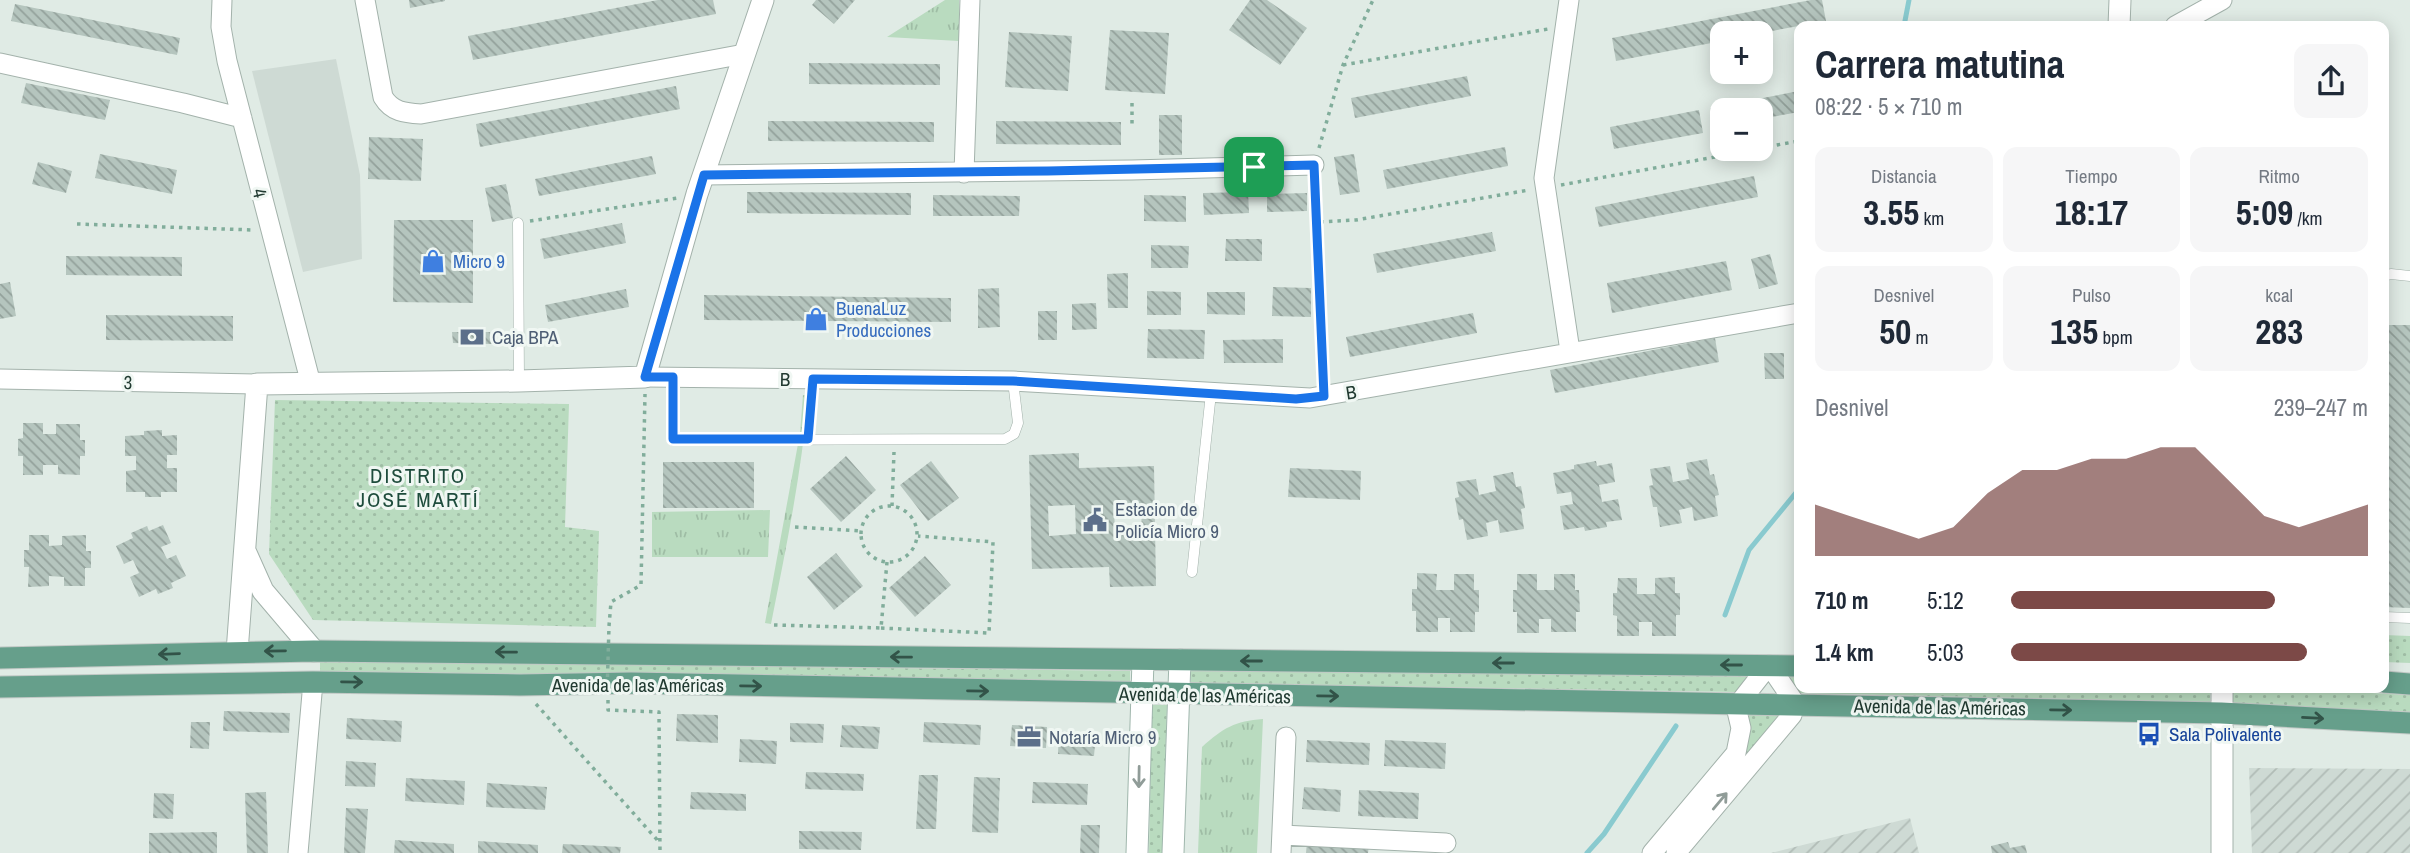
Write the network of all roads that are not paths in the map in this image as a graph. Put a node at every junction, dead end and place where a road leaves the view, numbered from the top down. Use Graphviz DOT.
graph roads {
  1 [pos="222,0"];
  2 [pos="365,0"];
  3 [pos="762,0"];
  4 [pos="970,0"];
  5 [pos="1569,0"];
  6 [pos="2120,0"];
  7 [pos="2222,0"];
  8 [pos="2119,21"];
  9 [pos="2184,21"];
  10 [pos="744,54"];
  11 [pos="0,63"];
  12 [pos="242,118"];
  13 [pos="1314,165"];
  14 [pos="964,173"];
  15 [pos="701,185"];
  16 [pos="518,223"];
  17 [pos="2389,275"];
  18 [pos="2410,276"];
  19 [pos="1794,314"];
  20 [pos="1570,351"];
  21 [pos="645,377"];
  22 [pos="673,377"];
  23 [pos="0,379"];
  24 [pos="813,379"];
  25 [pos="519,381"];
  26 [pos="1013,381"];
  27 [pos="257,384"];
  28 [pos="311,384"];
  29 [pos="1211,393"];
  30 [pos="808,439"];
  31 [pos="244,546"];
  32 [pos="1192,572"];
  33 [pos="2389,617"];
  34 [pos="2410,618"];
  35 [pos="314,651"];
  36 [pos="237,652"];
  37 [pos="0,658"];
  38 [pos="1143,660"];
  39 [pos="1180,660"];
  40 [pos="1769,665"];
  41 [pos="1794,666"];
  42 [pos="313,682"];
  43 [pos="2389,682"];
  44 [pos="2410,684"];
  45 [pos="0,687"];
  46 [pos="1179,693"];
  47 [pos="2222,693"];
  48 [pos="1142,694"];
  49 [pos="1738,703"];
  50 [pos="1795,704"];
  51 [pos="2221,713"];
  52 [pos="2410,723"];
  53 [pos="1286,737"];
  54 [pos="1446,843"];
  55 [pos="1282,844"];
  56 [pos="298,853"];
  57 [pos="1137,853"];
  58 [pos="1174,853"];
  59 [pos="1652,853"];
  60 [pos="1676,853"];
  61 [pos="2222,853"];
  1 -- 12 [label="street, 4"];
  2 -- 10 [label="street"];
  3 -- 10 [label="street"];
  4 -- 14 [label="street"];
  5 -- 20 [label="street"];
  6 -- 8 [label="street"];
  7 -- 9 [label="street"];
  10 -- 15 [label="street"];
  11 -- 12 [label="street"];
  12 -- 28 [label="street, 4"];
  13 -- 14 [label="street"];
  14 -- 15 [label="street"];
  15 -- 21 [label="street"];
  16 -- 25 [label="lane"];
  17 -- 18 [label="lane"];
  19 -- 20 [label="street, B"];
  20 -- 29 [label="street, B"];
  21 -- 22 [label="street, B"];
  21 -- 25 [label="street"];
  22 -- 24 [label="street, B"];
  22 -- 30 [label="lane"];
  23 -- 27 [label="street, 3"];
  24 -- 26 [label="street, B"];
  24 -- 30 [label="lane"];
  25 -- 28 [label="street"];
  26 -- 29 [label="street, B"];
  26 -- 30 [label="lane"];
  27 -- 28 [label="street"];
  27 -- 31 [label="street"];
  29 -- 32 [label="lane"];
  31 -- 35 [label="street"];
  31 -- 36 [label="street"];
  33 -- 34 [label="lane"];
  35 -- 36 [label="main road, Avenida de las Américas, one-way"];
  38 -- 35 [label="main road, Avenida de las Américas, one-way"];
  35 -- 42 [label="main road"];
  36 -- 37 [label="main road, Avenida de las Américas, one-way"];
  38 -- 39 [label="main road, Avenida de las Américas"];
  38 -- 48 [label="street"];
  40 -- 39 [label="main road, Avenida de las Américas, one-way"];
  39 -- 46 [label="street"];
  40 -- 41 [label="main road, Avenida de las Américas"];
  40 -- 49 [label="street"];
  40 -- 50 [label="street"];
  42 -- 45 [label="main road, Avenida de las Américas"];
  42 -- 48 [label="main road, Avenida de las Américas, one-way"];
  42 -- 56 [label="street"];
  43 -- 44 [label="main road"];
  46 -- 48 [label="main road, Avenida de las Américas"];
  46 -- 49 [label="main road, Avenida de las Américas, one-way"];
  46 -- 58 [label="street"];
  47 -- 51 [label="street"];
  48 -- 57 [label="street, one-way"];
  49 -- 50 [label="main road, Avenida de las Américas"];
  49 -- 59 [label="street"];
  50 -- 51 [label="main road, Avenida de las Américas, one-way"];
  60 -- 50 [label="street, one-way"];
  51 -- 52 [label="main road, Avenida de las Américas, one-way"];
  51 -- 61 [label="street"];
  53 -- 55 [label="street"];
  54 -- 55 [label="street"];
}
